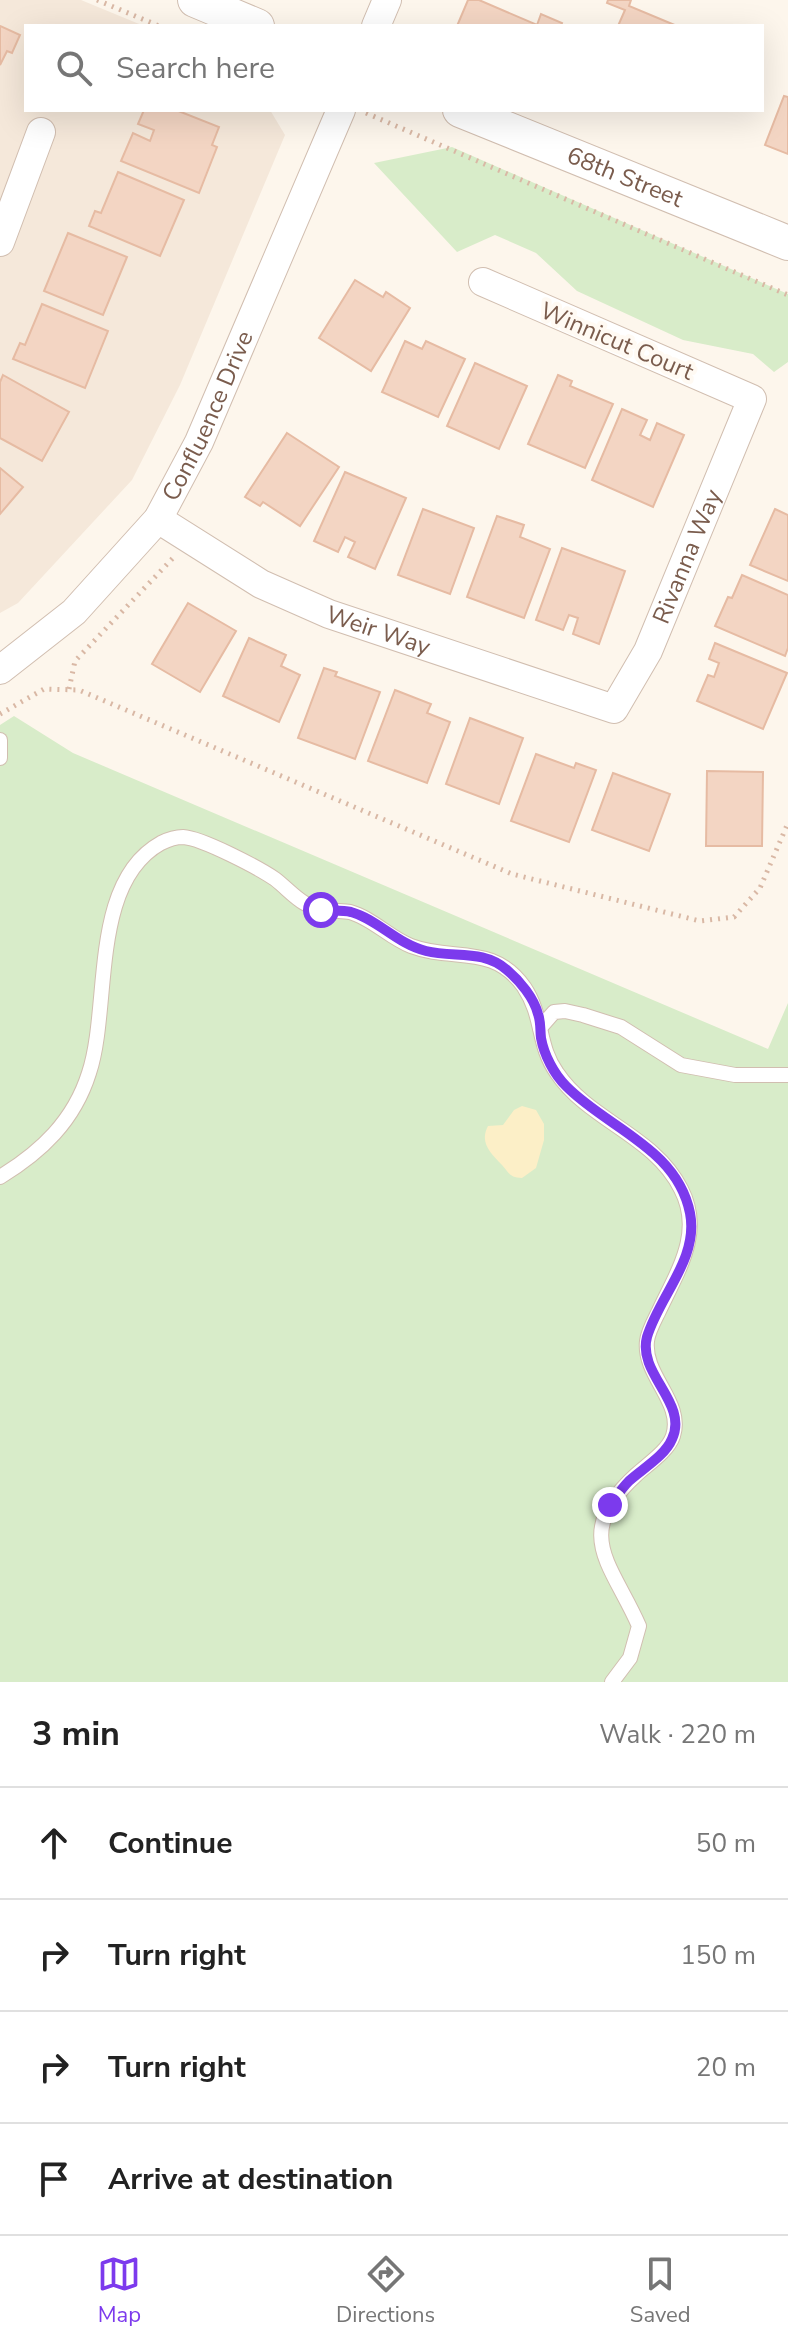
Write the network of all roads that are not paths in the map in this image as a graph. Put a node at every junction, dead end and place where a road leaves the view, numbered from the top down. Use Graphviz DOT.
graph roads {
  1 [pos="195,0"];
  2 [pos="387,0"];
  3 [pos="252,24"];
  4 [pos="377,24"];
  5 [pos="340,112"];
  6 [pos="465,112"];
  7 [pos="41,132"];
  8 [pos="0,242"];
  9 [pos="788,243"];
  10 [pos="483,282"];
  11 [pos="752,399"];
  12 [pos="158,519"];
  13 [pos="0,670"];
  14 [pos="614,709"];
  15 [pos="0,740"];
  16 [pos="0,758"];
  17 [pos="540,1028"];
  18 [pos="788,1075"];
  19 [pos="0,1177"];
  20 [pos="612,1682"];
  1 -- 3 [label="street"];
  2 -- 4 [label="street"];
  5 -- 12 [label="street, Confluence Drive"];
  6 -- 9 [label="street, 68th Street"];
  7 -- 8 [label="street"];
  10 -- 11 [label="street, Winnicut Court"];
  11 -- 14 [label="street, Rivanna Way"];
  12 -- 13 [label="street, Confluence Drive"];
  12 -- 14 [label="street, Weir Way"];
  15 -- 16 [label="lane"];
  17 -- 18 [label="lane"];
  17 -- 19 [label="lane"];
  17 -- 20 [label="lane"];
}
